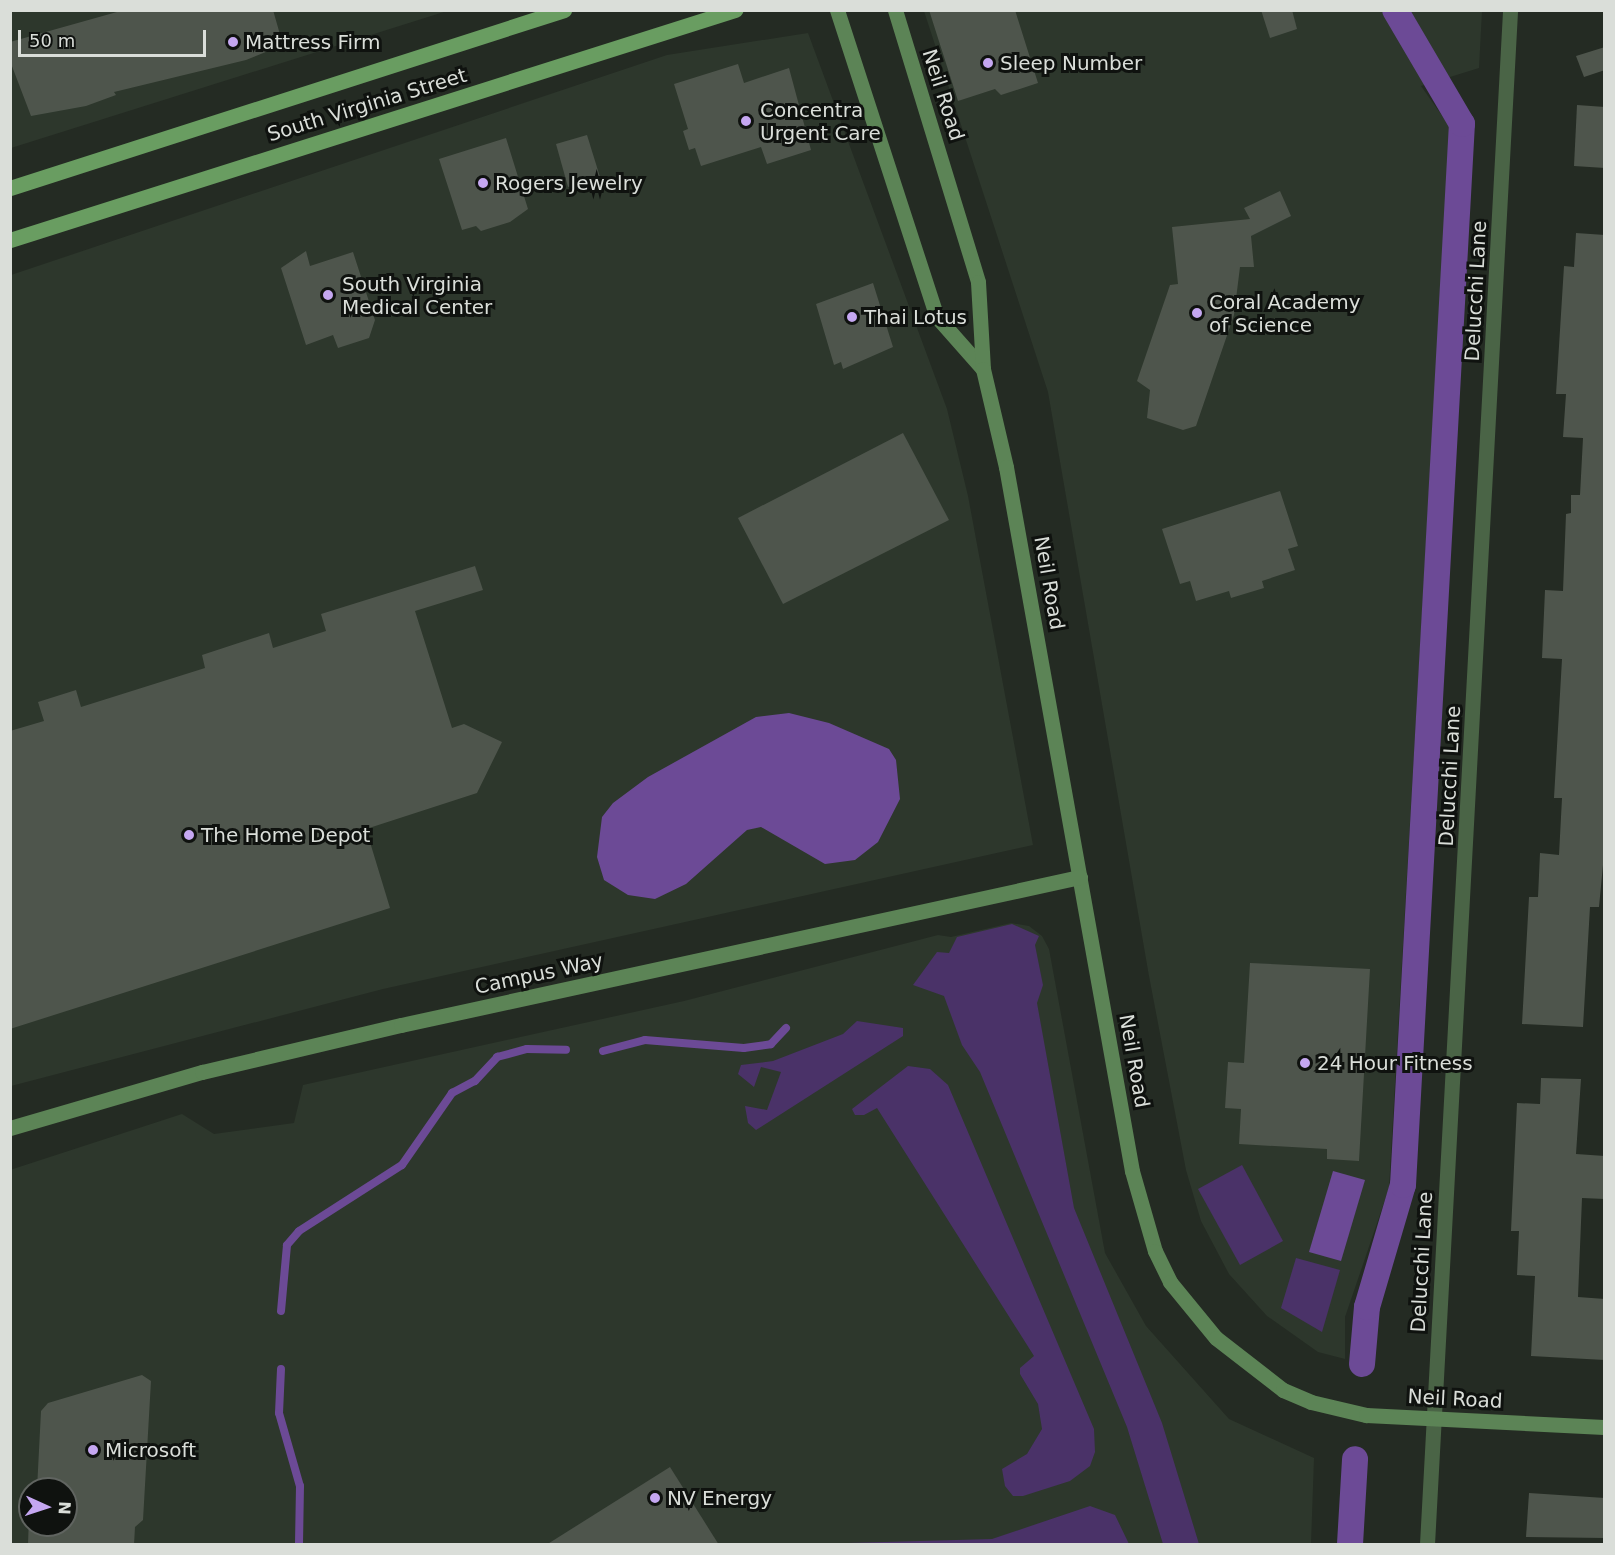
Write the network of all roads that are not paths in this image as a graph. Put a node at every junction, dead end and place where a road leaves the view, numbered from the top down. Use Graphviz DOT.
graph roads {
  1 [pos="564,10"];
  2 [pos="735,10"];
  3 [pos="837,10"];
  4 [pos="895,10"];
  5 [pos="1510,10"];
  6 [pos="10,188"];
  7 [pos="10,240"];
  8 [pos="983,369"];
  9 [pos="1080,877"];
  10 [pos="10,1128"];
  11 [pos="1434,1419"];
  12 [pos="1605,1427"];
  13 [pos="1427,1545"];
  1 -- 6 [label="main road, South Virginia Street"];
  2 -- 7 [label="main road, South Virginia Street"];
  3 -- 8 [label="street, Neil Road"];
  4 -- 8 [label="street, Neil Road"];
  5 -- 11 [label="street, Delucchi Lane"];
  8 -- 9 [label="street, Neil Road"];
  9 -- 10 [label="street, Campus Way"];
  9 -- 11 [label="street, Neil Road"];
  11 -- 12 [label="street, Neil Road"];
  11 -- 13 [label="street, Delucchi Lane"];
}
